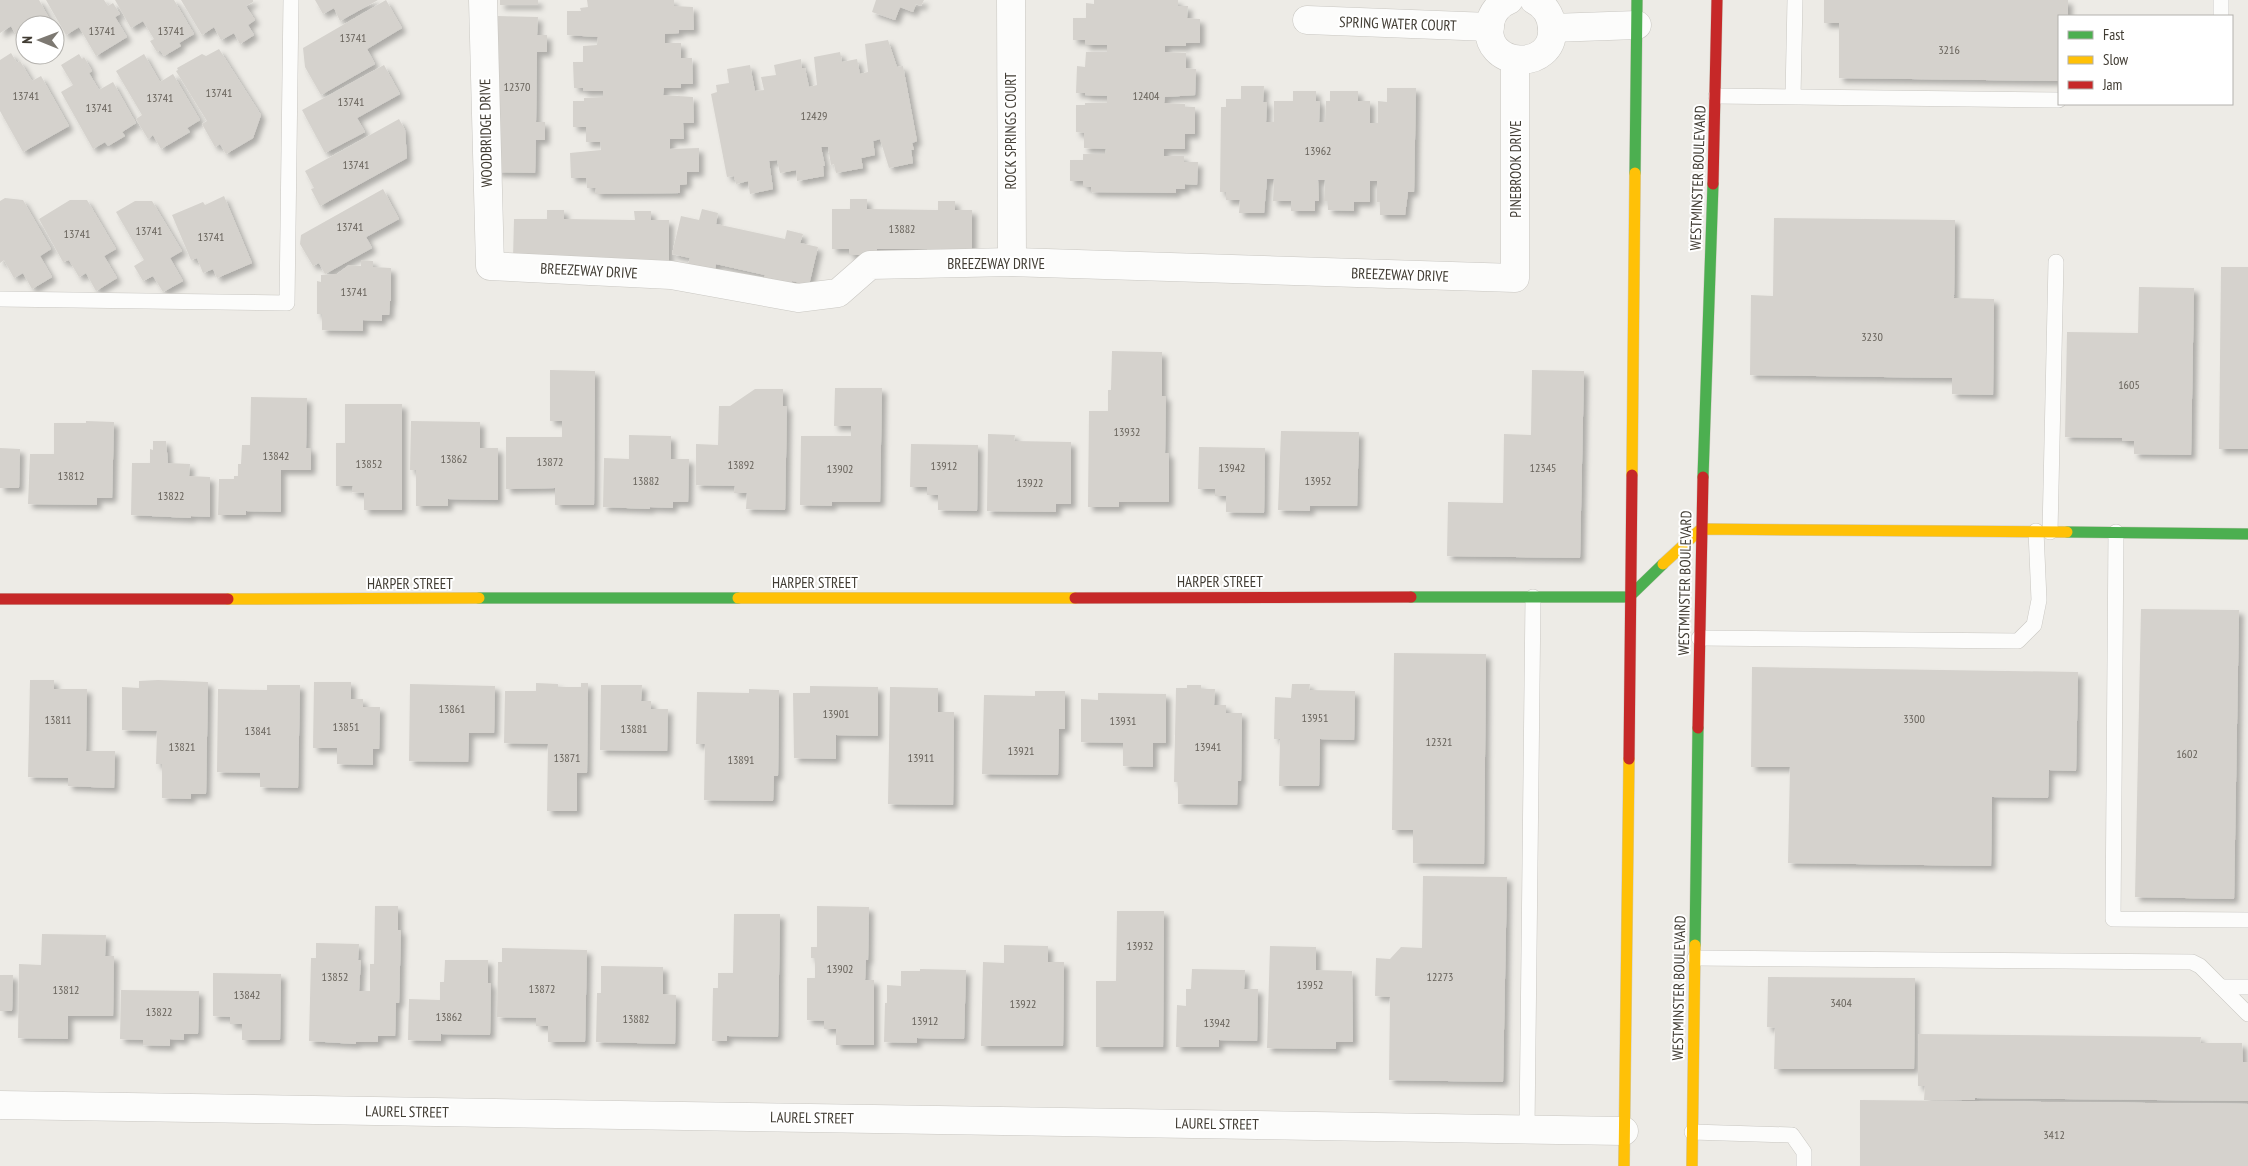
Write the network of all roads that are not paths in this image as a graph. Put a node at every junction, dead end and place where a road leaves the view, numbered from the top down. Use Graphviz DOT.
graph roads {
  1 [pos="291,0"];
  2 [pos="483,0"];
  3 [pos="1011,0"];
  4 [pos="1509,0"];
  5 [pos="1534,0"];
  6 [pos="1717,0"];
  7 [pos="1795,0"];
  8 [pos="2221,0"];
  9 [pos="1637,12"];
  10 [pos="2221,15"];
  11 [pos="1307,20"];
  12 [pos="1490,27"];
  13 [pos="1552,28"];
  14 [pos="1515,60"];
  15 [pos="1794,91"];
  16 [pos="1716,96"];
  17 [pos="2058,100"];
  18 [pos="1012,262"];
  19 [pos="2056,262"];
  20 [pos="490,266"];
  21 [pos="1515,278"];
  22 [pos="0,299"];
  23 [pos="1701,529"];
  24 [pos="2043,532"];
  25 [pos="2116,532"];
  26 [pos="2248,534"];
  27 [pos="1533,597"];
  28 [pos="1629,597"];
  29 [pos="0,600"];
  30 [pos="1699,638"];
  31 [pos="2248,920"];
  32 [pos="1695,958"];
  33 [pos="2220,987"];
  34 [pos="2248,987"];
  35 [pos="2248,1014"];
  36 [pos="0,1105"];
  37 [pos="1527,1129"];
  38 [pos="1624,1131"];
  39 [pos="1692,1132"];
  40 [pos="1624,1166"];
  41 [pos="1692,1166"];
  42 [pos="1804,1166"];
  1 -- 22 [label="lane"];
  2 -- 20 [label="street, WOODBRIDGE DRIVE"];
  3 -- 18 [label="street, ROCK SPRINGS COURT"];
  4 -- 12 [label="street"];
  5 -- 13 [label="street"];
  6 -- 16 [label="main road, WESTMINSTER BOULEVARD"];
  7 -- 15 [label="lane"];
  8 -- 10 [label="lane"];
  9 -- 13 [label="street"];
  9 -- 28 [label="main road"];
  11 -- 12 [label="street, SPRING WATER COURT"];
  12 -- 14 [label="street"];
  13 -- 14 [label="street"];
  14 -- 21 [label="street, PINEBROOK DRIVE"];
  15 -- 16 [label="lane"];
  15 -- 17 [label="lane"];
  16 -- 23 [label="main road, WESTMINSTER BOULEVARD"];
  18 -- 20 [label="street, BREEZEWAY DRIVE"];
  18 -- 21 [label="street, BREEZEWAY DRIVE"];
  19 -- 24 [label="lane"];
  23 -- 24 [label="main road"];
  23 -- 28 [label="main road"];
  23 -- 30 [label="main road, WESTMINSTER BOULEVARD"];
  24 -- 25 [label="main road"];
  24 -- 30 [label="lane"];
  25 -- 26 [label="main road"];
  25 -- 31 [label="lane"];
  27 -- 28 [label="main road, HARPER STREET"];
  27 -- 29 [label="main road, HARPER STREET"];
  27 -- 37 [label="lane"];
  28 -- 38 [label="main road"];
  30 -- 32 [label="main road, WESTMINSTER BOULEVARD"];
  32 -- 33 [label="lane"];
  32 -- 39 [label="main road, WESTMINSTER BOULEVARD"];
  33 -- 34 [label="lane"];
  33 -- 35 [label="lane"];
  36 -- 37 [label="street, LAUREL STREET"];
  37 -- 38 [label="street, LAUREL STREET"];
  38 -- 40 [label="main road"];
  39 -- 41 [label="main road, WESTMINSTER BOULEVARD"];
  39 -- 42 [label="lane"];
}
